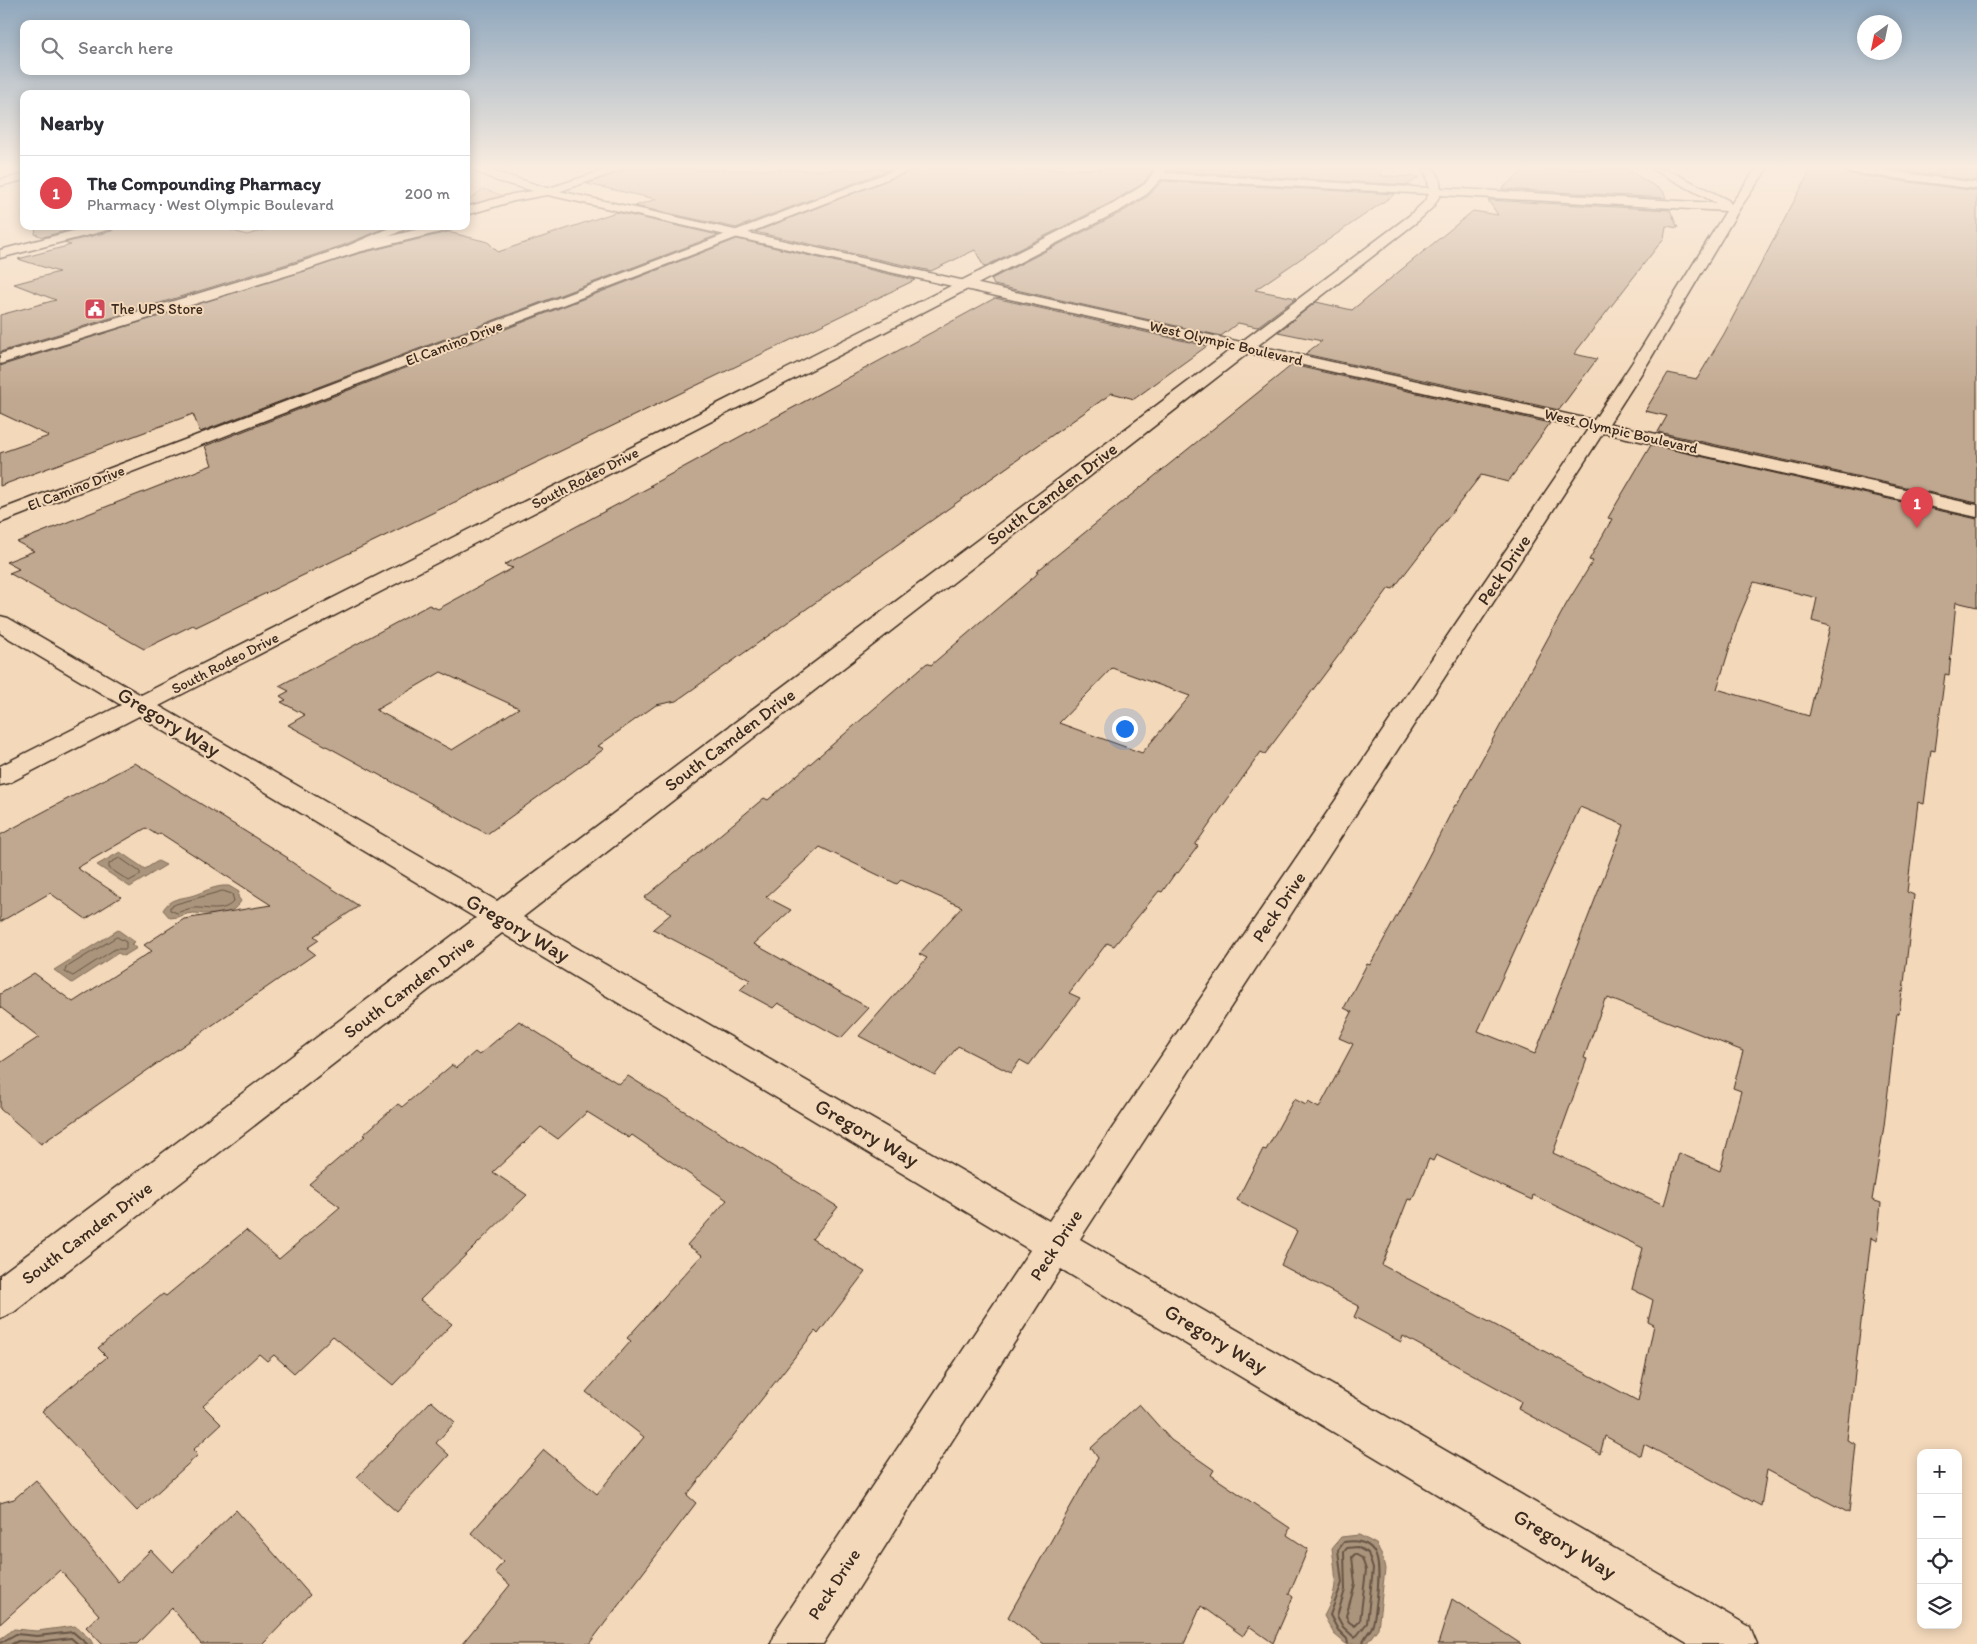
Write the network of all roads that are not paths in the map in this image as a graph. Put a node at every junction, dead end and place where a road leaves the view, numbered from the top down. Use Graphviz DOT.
graph roads {
  1 [pos="32,246"];
  2 [pos="360,246"];
  3 [pos="368,246"];
  4 [pos="706,246"];
  5 [pos="789,246"];
  6 [pos="1041,246"];
  7 [pos="1377,246"];
  8 [pos="1711,246"];
  9 [pos="350,250"];
  10 [pos="0,254"];
  11 [pos="964,285"];
  12 [pos="1243,347"];
  13 [pos="0,359"];
  14 [pos="1598,426"];
  15 [pos="1977,511"];
  16 [pos="0,517"];
  17 [pos="0,623"];
  18 [pos="141,705"];
  19 [pos="0,777"];
  20 [pos="500,917"];
  21 [pos="1056,1244"];
  22 [pos="0,1299"];
  23 [pos="795,1644"];
  24 [pos="1733,1644"];
  1 -- 10 [label="street"];
  2 -- 9 [label="street"];
  3 -- 9 [label="street"];
  4 -- 16 [label="street, El Camino Drive"];
  5 -- 11 [label="street, West Olympic Boulevard"];
  6 -- 11 [label="street, South Rodeo Drive"];
  7 -- 12 [label="street, South Camden Drive"];
  8 -- 14 [label="street, Peck Drive"];
  9 -- 13 [label="street"];
  11 -- 12 [label="street, West Olympic Boulevard"];
  11 -- 18 [label="street, South Rodeo Drive"];
  12 -- 14 [label="street, West Olympic Boulevard"];
  12 -- 20 [label="street, South Camden Drive"];
  14 -- 15 [label="street, West Olympic Boulevard"];
  14 -- 21 [label="street, Peck Drive"];
  17 -- 18 [label="street, Gregory Way"];
  18 -- 19 [label="street, South Rodeo Drive"];
  18 -- 20 [label="street, Gregory Way"];
  20 -- 21 [label="street, Gregory Way"];
  20 -- 22 [label="street, South Camden Drive"];
  21 -- 23 [label="street, Peck Drive"];
  21 -- 24 [label="street, Gregory Way"];
}
